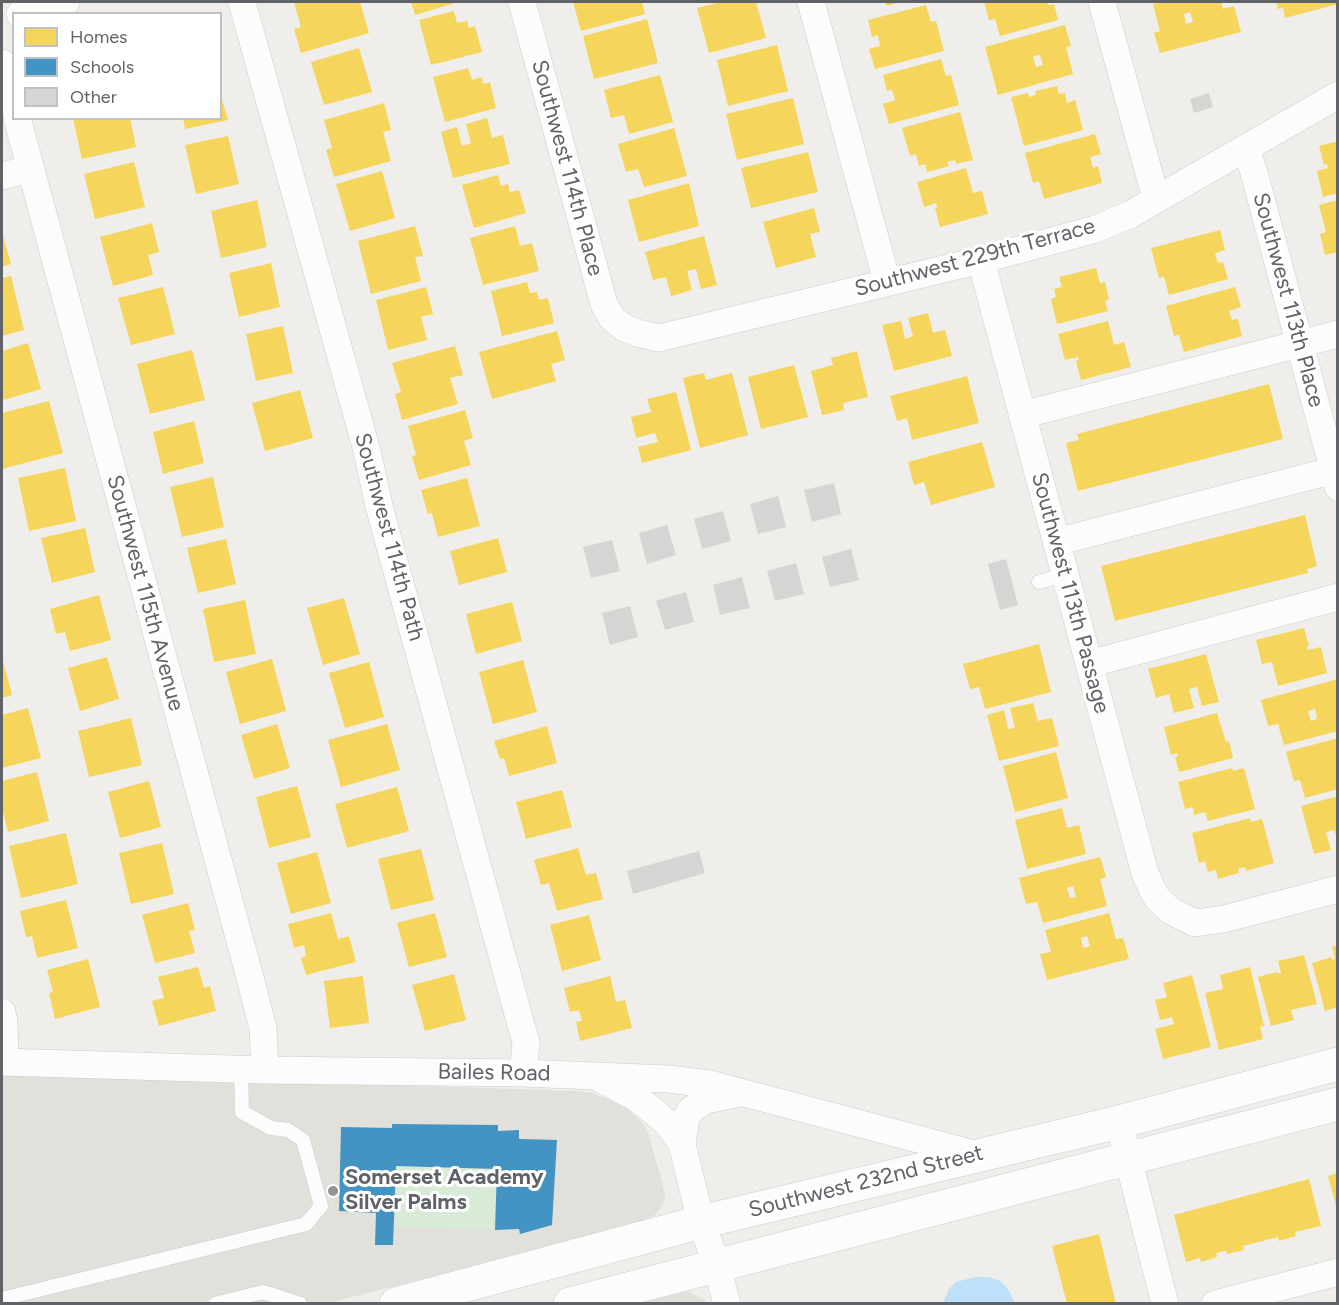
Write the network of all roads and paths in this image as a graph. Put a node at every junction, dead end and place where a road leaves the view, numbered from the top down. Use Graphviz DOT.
graph roads {
  1 [pos="66,2"];
  2 [pos="242,2"];
  3 [pos="522,2"];
  4 [pos="812,2"];
  5 [pos="1102,2"];
  6 [pos="28,12"];
  7 [pos="2,63"];
  8 [pos="1338,95"];
  9 [pos="12,100"];
  10 [pos="18,120"];
  11 [pos="1245,148"];
  12 [pos="31,169"];
  13 [pos="2,176"];
  14 [pos="1156,199"];
  15 [pos="981,260"];
  16 [pos="887,282"];
  17 [pos="623,327"];
  18 [pos="1338,334"];
  19 [pos="1300,344"];
  20 [pos="1022,415"];
  21 [pos="1336,475"];
  22 [pos="1056,542"];
  23 [pos="1065,575"];
  24 [pos="1039,582"];
  25 [pos="1338,597"];
  26 [pos="1089,664"];
  27 [pos="1338,889"];
  28 [pos="2,1012"];
  29 [pos="3,1062"];
  30 [pos="1338,1064"];
  31 [pos="253,1069"];
  32 [pos="523,1073"];
  33 [pos="598,1077"];
  34 [pos="743,1093"];
  35 [pos="1338,1104"];
  36 [pos="1119,1122"];
  37 [pos="682,1144"];
  38 [pos="978,1155"];
  39 [pos="1127,1157"];
  40 [pos="702,1222"];
  41 [pos="717,1265"];
  42 [pos="1338,1272"];
  43 [pos="2,1299"];
  44 [pos="216,1304"];
  45 [pos="300,1304"];
  46 [pos="396,1304"];
  47 [pos="570,1304"];
  48 [pos="727,1304"];
  49 [pos="1165,1304"];
  50 [pos="1215,1304"];
  1 -- 6 [label="street"];
  2 -- 32 [label="street, Southwest 114th Path"];
  3 -- 17 [label="street, Southwest 114th Place"];
  4 -- 16 [label="street"];
  5 -- 14 [label="street"];
  7 -- 9 [label="street"];
  8 -- 11 [label="street, Southwest 229th Terrace"];
  10 -- 12 [label="street, Southwest 115th Avenue"];
  11 -- 14 [label="street, Southwest 229th Terrace"];
  11 -- 19 [label="street, Southwest 113th Place"];
  12 -- 13 [label="street"];
  12 -- 31 [label="street, Southwest 115th Avenue"];
  14 -- 15 [label="street, Southwest 229th Terrace"];
  15 -- 16 [label="street, Southwest 229th Terrace"];
  15 -- 20 [label="street, Southwest 113th Passage"];
  16 -- 17 [label="street, Southwest 229th Terrace"];
  18 -- 19 [label="street"];
  19 -- 20 [label="street"];
  19 -- 21 [label="street, Southwest 113th Place"];
  20 -- 22 [label="street, Southwest 113th Passage"];
  21 -- 22 [label="street"];
  22 -- 23 [label="street, Southwest 113th Passage"];
  23 -- 24 [label="lane"];
  23 -- 26 [label="street, Southwest 113th Passage"];
  25 -- 26 [label="street"];
  26 -- 27 [label="street, Southwest 113th Passage"];
  28 -- 29 [label="street"];
  29 -- 31 [label="street, Bailes Road"];
  30 -- 36 [label="street, Southwest 232nd Street"];
  31 -- 32 [label="street, Bailes Road"];
  31 -- 43 [label="lane"];
  32 -- 33 [label="street, Bailes Road"];
  33 -- 34 [label="street, Bailes Road"];
  33 -- 37 [label="street"];
  34 -- 37 [label="street"];
  34 -- 38 [label="street, Bailes Road"];
  35 -- 39 [label="street, Southwest 232nd Street"];
  36 -- 38 [label="street, Southwest 232nd Street"];
  36 -- 39 [label="street"];
  37 -- 40 [label="street"];
  38 -- 40 [label="street, Southwest 232nd Street"];
  39 -- 41 [label="street, Southwest 232nd Street"];
  39 -- 49 [label="street"];
  40 -- 41 [label="street"];
  40 -- 46 [label="street, Southwest 232nd Street"];
  41 -- 47 [label="street, Southwest 232nd Street"];
  41 -- 48 [label="street"];
  42 -- 50 [label="street"];
  44 -- 45 [label="lane"];
}
